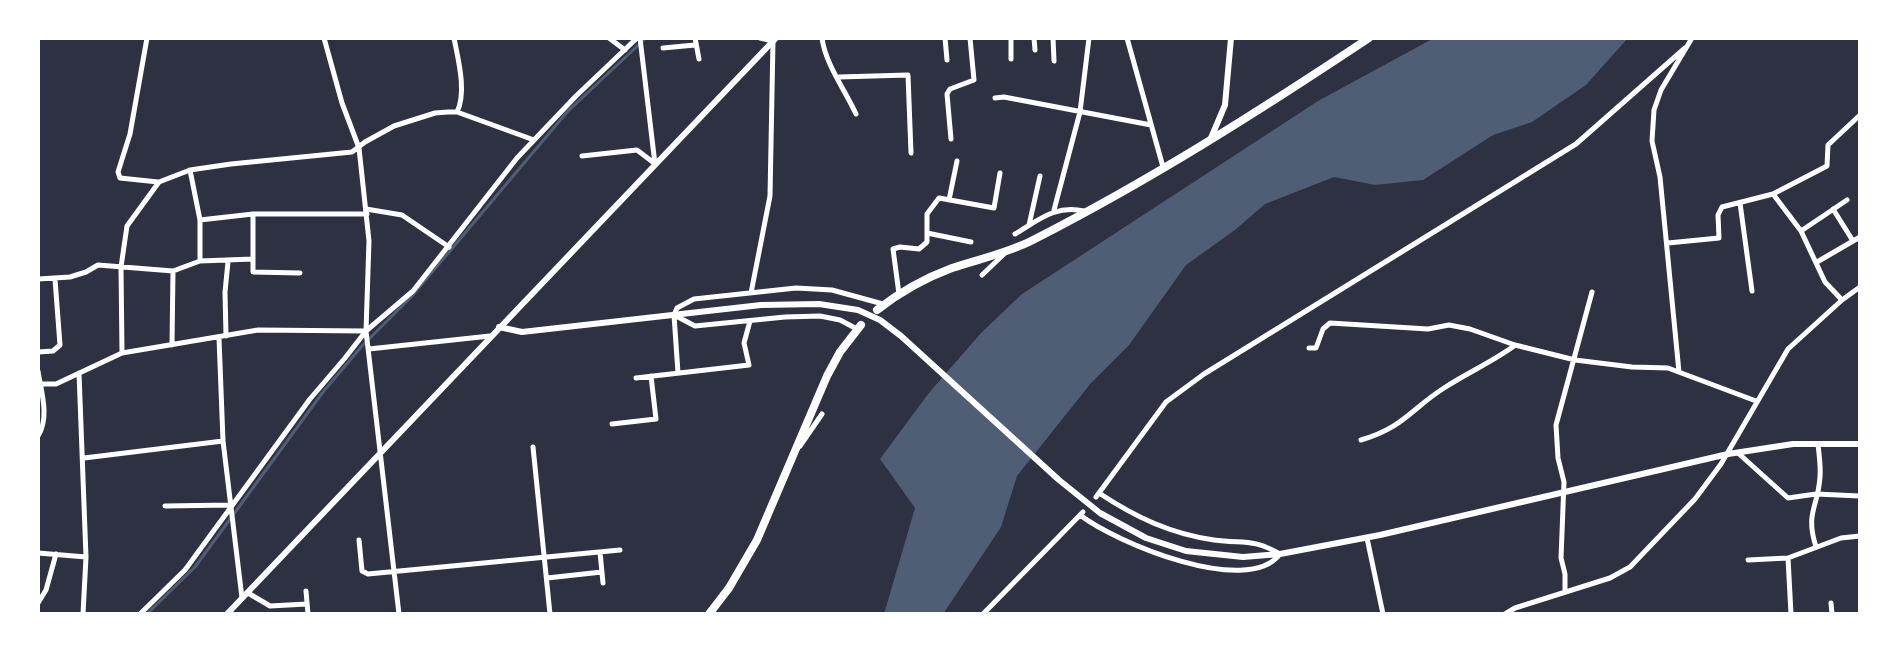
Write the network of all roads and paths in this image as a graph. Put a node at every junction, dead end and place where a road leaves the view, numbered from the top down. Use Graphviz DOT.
graph roads {
  1 [pos="147,38"];
  2 [pos="324,38"];
  3 [pos="454,38"];
  4 [pos="609,38"];
  5 [pos="638,38"];
  6 [pos="760,38"];
  7 [pos="822,38"];
  8 [pos="945,38"];
  9 [pos="970,38"];
  10 [pos="1011,38"];
  11 [pos="1034,38"];
  12 [pos="1053,38"];
  13 [pos="1089,38"];
  14 [pos="1127,38"];
  15 [pos="1231,38"];
  16 [pos="1369,38"];
  17 [pos="1692,38"];
  18 [pos="775,40"];
  19 [pos="695,42"];
  20 [pos="663,48"];
  21 [pos="1685,48"];
  22 [pos="625,50"];
  23 [pos="1035,50"];
  24 [pos="699,59"];
  25 [pos="1011,59"];
  26 [pos="947,60"];
  27 [pos="1054,61"];
  28 [pos="839,77"];
  29 [pos="995,98"];
  30 [pos="457,112"];
  31 [pos="1080,112"];
  32 [pos="856,114"];
  33 [pos="1860,115"];
  34 [pos="1151,125"];
  35 [pos="1211,138"];
  36 [pos="951,139"];
  37 [pos="534,140"];
  38 [pos="359,148"];
  39 [pos="911,153"];
  40 [pos="582,156"];
  41 [pos="957,161"];
  42 [pos="655,164"];
  43 [pos="1163,167"];
  44 [pos="190,170"];
  45 [pos="1000,173"];
  46 [pos="1040,176"];
  47 [pos="159,182"];
  48 [pos="1773,194"];
  49 [pos="949,200"];
  50 [pos="1847,200"];
  51 [pos="1740,203"];
  52 [pos="1833,209"];
  53 [pos="1054,210"];
  54 [pos="367,211"];
  55 [pos="1085,211"];
  56 [pos="253,214"];
  57 [pos="200,220"];
  58 [pos="1029,226"];
  59 [pos="1801,231"];
  60 [pos="927,233"];
  61 [pos="1015,234"];
  62 [pos="1860,237"];
  63 [pos="1853,241"];
  64 [pos="971,242"];
  65 [pos="1668,243"];
  66 [pos="449,247"];
  67 [pos="1011,248"];
  68 [pos="253,259"];
  69 [pos="200,261"];
  70 [pos="228,262"];
  71 [pos="1817,262"];
  72 [pos="121,267"];
  73 [pos="173,271"];
  74 [pos="300,273"];
  75 [pos="982,275"];
  76 [pos="38,279"];
  77 [pos="55,279"];
  78 [pos="1860,287"];
  79 [pos="1752,291"];
  80 [pos="1592,292"];
  81 [pos="751,293"];
  82 [pos="899,295"];
  83 [pos="1842,300"];
  84 [pos="881,307"];
  85 [pos="674,315"];
  86 [pos="750,321"];
  87 [pos="499,327"];
  88 [pos="859,327"];
  89 [pos="366,331"];
  90 [pos="490,336"];
  91 [pos="223,337"];
  92 [pos="172,345"];
  93 [pos="1515,345"];
  94 [pos="1309,348"];
  95 [pos="369,349"];
  96 [pos="38,352"];
  97 [pos="122,353"];
  98 [pos="1575,360"];
  99 [pos="38,371"];
  100 [pos="1679,372"];
  101 [pos="79,373"];
  102 [pos="678,373"];
  103 [pos="651,376"];
  104 [pos="636,378"];
  105 [pos="39,384"];
  106 [pos="1756,401"];
  107 [pos="822,414"];
  108 [pos="612,424"];
  109 [pos="38,436"];
  110 [pos="1361,440"];
  111 [pos="223,441"];
  112 [pos="1818,444"];
  113 [pos="1860,444"];
  114 [pos="533,447"];
  115 [pos="381,451"];
  116 [pos="1738,453"];
  117 [pos="1728,454"];
  118 [pos="84,458"];
  119 [pos="790,460"];
  120 [pos="1563,493"];
  121 [pos="1816,494"];
  122 [pos="1860,496"];
  123 [pos="165,506"];
  124 [pos="230,508"];
  125 [pos="1860,536"];
  126 [pos="1367,538"];
  127 [pos="359,540"];
  128 [pos="1816,547"];
  129 [pos="620,550"];
  130 [pos="600,552"];
  131 [pos="38,553"];
  132 [pos="56,554"];
  133 [pos="1280,554"];
  134 [pos="86,557"];
  135 [pos="545,557"];
  136 [pos="1788,558"];
  137 [pos="1748,560"];
  138 [pos="394,572"];
  139 [pos="602,572"];
  140 [pos="547,578"];
  141 [pos="603,583"];
  142 [pos="306,591"];
  143 [pos="1565,592"];
  144 [pos="245,595"];
  145 [pos="38,603"];
  146 [pos="1831,603"];
  147 [pos="307,604"];
  148 [pos="83,614"];
  149 [pos="140,614"];
  150 [pos="227,614"];
  151 [pos="308,614"];
  152 [pos="399,614"];
  153 [pos="550,614"];
  154 [pos="709,614"];
  155 [pos="983,614"];
  156 [pos="1383,614"];
  157 [pos="1505,614"];
  158 [pos="1791,614"];
  159 [pos="1832,614"];
  1 -- 47 [label="street"];
  2 -- 38 [label="street"];
  3 -- 30 [label="street"];
  4 -- 22 [label="street"];
  5 -- 22 [label="street"];
  5 -- 42 [label="street"];
  6 -- 18 [label="street"];
  7 -- 28 [label="street"];
  8 -- 26 [label="street"];
  9 -- 36 [label="street"];
  10 -- 25 [label="street"];
  11 -- 23 [label="street"];
  12 -- 27 [label="street"];
  13 -- 31 [label="street"];
  14 -- 34 [label="street"];
  15 -- 35 [label="street"];
  16 -- 35 [label="main road"];
  17 -- 21 [label="street"];
  18 -- 42 [label="street"];
  18 -- 81 [label="street"];
  19 -- 20 [label="street"];
  19 -- 24 [label="street"];
  21 -- 65 [label="street"];
  21 -- 133 [label="street"];
  22 -- 37 [label="street"];
  28 -- 32 [label="street"];
  28 -- 39 [label="street"];
  29 -- 31 [label="street"];
  30 -- 37 [label="street"];
  30 -- 38 [label="street"];
  31 -- 34 [label="street"];
  31 -- 53 [label="street"];
  33 -- 48 [label="street"];
  34 -- 43 [label="street"];
  35 -- 43 [label="main road"];
  37 -- 66 [label="street"];
  38 -- 44 [label="street"];
  38 -- 54 [label="street"];
  40 -- 42 [label="street"];
  41 -- 49 [label="street"];
  42 -- 87 [label="street"];
  43 -- 55 [label="main road"];
  44 -- 47 [label="street"];
  44 -- 57 [label="street"];
  45 -- 49 [label="street"];
  46 -- 58 [label="street"];
  47 -- 72 [label="street"];
  48 -- 51 [label="street"];
  48 -- 59 [label="street"];
  49 -- 60 [label="street"];
  50 -- 52 [label="street"];
  51 -- 65 [label="street"];
  51 -- 79 [label="street"];
  52 -- 59 [label="street"];
  52 -- 63 [label="street"];
  53 -- 55 [label="street"];
  53 -- 58 [label="street"];
  54 -- 56 [label="street"];
  54 -- 66 [label="street"];
  54 -- 89 [label="street"];
  55 -- 67 [label="main road"];
  56 -- 57 [label="street"];
  56 -- 68 [label="street"];
  57 -- 69 [label="street"];
  58 -- 61 [label="street"];
  59 -- 71 [label="street"];
  60 -- 64 [label="street"];
  60 -- 82 [label="street"];
  62 -- 63 [label="street"];
  63 -- 71 [label="street"];
  65 -- 100 [label="street"];
  66 -- 89 [label="street"];
  67 -- 75 [label="street"];
  67 -- 82 [label="main road"];
  68 -- 70 [label="street"];
  68 -- 74 [label="street"];
  69 -- 70 [label="street"];
  69 -- 73 [label="street"];
  70 -- 91 [label="street"];
  71 -- 83 [label="street"];
  72 -- 73 [label="street"];
  72 -- 77 [label="street"];
  72 -- 97 [label="street"];
  73 -- 92 [label="street"];
  76 -- 77 [label="street"];
  77 -- 96 [label="street"];
  78 -- 83 [label="street"];
  80 -- 98 [label="street"];
  81 -- 84 [label="street"];
  81 -- 85 [label="street"];
  82 -- 84 [label="main road"];
  83 -- 106 [label="street"];
  85 -- 86 [label="street"];
  85 -- 87 [label="street"];
  85 -- 102 [label="street"];
  85 -- 133 [label="street"];
  86 -- 88 [label="street"];
  86 -- 102 [label="street"];
  87 -- 90 [label="street"];
  88 -- 119 [label="main road"];
  89 -- 91 [label="street"];
  89 -- 95 [label="street"];
  89 -- 124 [label="street"];
  90 -- 95 [label="street"];
  90 -- 115 [label="street"];
  91 -- 92 [label="street"];
  91 -- 111 [label="street"];
  92 -- 97 [label="street"];
  93 -- 94 [label="street"];
  93 -- 98 [label="street"];
  93 -- 110 [label="street"];
  95 -- 115 [label="street"];
  97 -- 101 [label="street"];
  98 -- 100 [label="street"];
  98 -- 120 [label="street"];
  99 -- 105 [label="street"];
  100 -- 106 [label="street"];
  101 -- 105 [label="street"];
  101 -- 118 [label="street"];
  102 -- 103 [label="street"];
  103 -- 104 [label="street"];
  103 -- 108 [label="street"];
  105 -- 109 [label="street"];
  106 -- 117 [label="street"];
  107 -- 119 [label="street"];
  111 -- 118 [label="street"];
  111 -- 124 [label="street"];
  112 -- 113 [label="street"];
  112 -- 116 [label="street"];
  112 -- 121 [label="street"];
  114 -- 135 [label="street"];
  115 -- 138 [label="street"];
  115 -- 144 [label="street"];
  116 -- 117 [label="street"];
  116 -- 121 [label="street"];
  117 -- 120 [label="street"];
  117 -- 143 [label="street"];
  118 -- 134 [label="street"];
  119 -- 154 [label="main road"];
  120 -- 126 [label="street"];
  120 -- 143 [label="street"];
  121 -- 122 [label="street"];
  121 -- 128 [label="street"];
  123 -- 124 [label="street"];
  124 -- 144 [label="street"];
  124 -- 149 [label="street"];
  125 -- 128 [label="street"];
  126 -- 133 [label="street"];
  126 -- 156 [label="street"];
  127 -- 138 [label="street"];
  128 -- 136 [label="street"];
  129 -- 130 [label="street"];
  130 -- 135 [label="street"];
  130 -- 139 [label="street"];
  131 -- 132 [label="street"];
  132 -- 134 [label="street"];
  132 -- 145 [label="street"];
  133 -- 155 [label="street"];
  134 -- 148 [label="street"];
  135 -- 138 [label="street"];
  135 -- 140 [label="street"];
  136 -- 137 [label="street"];
  136 -- 158 [label="street"];
  138 -- 152 [label="street"];
  139 -- 140 [label="street"];
  139 -- 141 [label="street"];
  140 -- 153 [label="street"];
  142 -- 147 [label="street"];
  143 -- 157 [label="street"];
  144 -- 147 [label="street"];
  144 -- 150 [label="street"];
  146 -- 159 [label="street"];
  147 -- 151 [label="street"];
}
